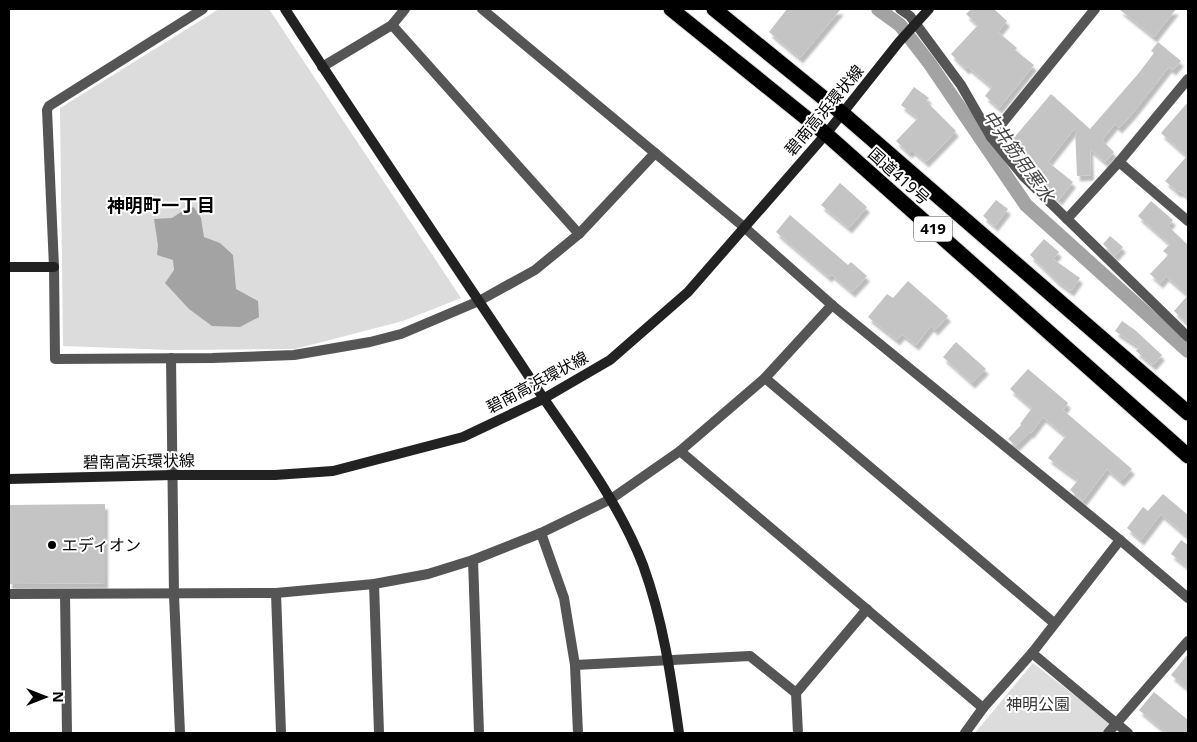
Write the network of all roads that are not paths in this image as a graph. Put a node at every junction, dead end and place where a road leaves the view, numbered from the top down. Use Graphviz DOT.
graph roads {
  1 [pos="204,9"];
  2 [pos="284,9"];
  3 [pos="405,9"];
  4 [pos="482,9"];
  5 [pos="671,9"];
  6 [pos="714,9"];
  7 [pos="900,9"];
  8 [pos="929,9"];
  9 [pos="1095,9"];
  10 [pos="392,25"];
  11 [pos="916,25"];
  12 [pos="322,67"];
  13 [pos="1188,79"];
  14 [pos="842,113"];
  15 [pos="826,134"];
  16 [pos="991,137"];
  17 [pos="656,153"];
  18 [pos="1119,162"];
  19 [pos="1067,219"];
  20 [pos="1188,221"];
  21 [pos="744,227"];
  22 [pos="579,234"];
  23 [pos="9,267"];
  24 [pos="54,267"];
  25 [pos="479,301"];
  26 [pos="832,305"];
  27 [pos="1188,337"];
  28 [pos="170,358"];
  29 [pos="764,378"];
  30 [pos="543,398"];
  31 [pos="1188,413"];
  32 [pos="680,451"];
  33 [pos="1188,456"];
  34 [pos="174,475"];
  35 [pos="9,478"];
  36 [pos="611,498"];
  37 [pos="541,533"];
  38 [pos="1120,540"];
  39 [pos="473,560"];
  40 [pos="374,584"];
  41 [pos="9,594"];
  42 [pos="65,594"];
  43 [pos="276,594"];
  44 [pos="174,595"];
  45 [pos="1188,598"];
  46 [pos="867,609"];
  47 [pos="1054,623"];
  48 [pos="1188,641"];
  49 [pos="1032,653"];
  50 [pos="668,659"];
  51 [pos="575,665"];
  52 [pos="796,692"];
  53 [pos="984,708"];
  54 [pos="1116,723"];
  55 [pos="67,733"];
  56 [pos="180,733"];
  57 [pos="281,733"];
  58 [pos="379,733"];
  59 [pos="479,733"];
  60 [pos="578,733"];
  61 [pos="679,733"];
  62 [pos="798,733"];
  63 [pos="965,733"];
  64 [pos="1108,733"];
  65 [pos="1128,733"];
  1 -- 24 [label="street"];
  2 -- 12 [label="main road"];
  3 -- 10 [label="street"];
  4 -- 17 [label="street"];
  5 -- 15 [label="highway, 国道419号 / 419"];
  6 -- 14 [label="highway, 国道419号 / 419"];
  7 -- 11 [label="street"];
  8 -- 11 [label="main road, 碧南高浜環状線"];
  9 -- 16 [label="street"];
  10 -- 12 [label="street"];
  10 -- 22 [label="street"];
  11 -- 14 [label="main road, 碧南高浜環状線"];
  11 -- 16 [label="street"];
  12 -- 25 [label="main road"];
  13 -- 18 [label="street"];
  14 -- 15 [label="main road, 碧南高浜環状線"];
  14 -- 31 [label="highway, 国道419号 / 419"];
  15 -- 21 [label="main road, 碧南高浜環状線"];
  15 -- 33 [label="highway, 国道419号 / 419"];
  16 -- 19 [label="street"];
  17 -- 21 [label="street"];
  17 -- 22 [label="street"];
  18 -- 19 [label="street"];
  18 -- 20 [label="street"];
  19 -- 27 [label="street"];
  21 -- 26 [label="street"];
  21 -- 30 [label="main road, 碧南高浜環状線"];
  22 -- 25 [label="street"];
  23 -- 24 [label="main road"];
  24 -- 28 [label="street"];
  25 -- 28 [label="street"];
  25 -- 30 [label="main road"];
  26 -- 29 [label="street"];
  26 -- 38 [label="street"];
  28 -- 34 [label="street"];
  29 -- 32 [label="street"];
  29 -- 47 [label="street"];
  30 -- 34 [label="main road, 碧南高浜環状線"];
  30 -- 36 [label="main road"];
  32 -- 36 [label="street"];
  32 -- 46 [label="street"];
  34 -- 35 [label="main road, 碧南高浜環状線"];
  34 -- 44 [label="street"];
  36 -- 37 [label="street"];
  36 -- 50 [label="main road"];
  37 -- 39 [label="street"];
  37 -- 51 [label="street"];
  38 -- 45 [label="street"];
  38 -- 47 [label="street"];
  39 -- 40 [label="street"];
  39 -- 59 [label="street"];
  40 -- 43 [label="street"];
  40 -- 58 [label="street"];
  41 -- 42 [label="street"];
  42 -- 44 [label="street"];
  42 -- 55 [label="street"];
  43 -- 44 [label="street"];
  43 -- 57 [label="street"];
  44 -- 56 [label="street"];
  46 -- 52 [label="street"];
  46 -- 53 [label="street"];
  47 -- 49 [label="street"];
  48 -- 54 [label="street"];
  49 -- 53 [label="street"];
  49 -- 54 [label="street"];
  50 -- 51 [label="street"];
  50 -- 52 [label="street"];
  50 -- 61 [label="main road"];
  51 -- 60 [label="street"];
  52 -- 62 [label="street"];
  53 -- 63 [label="street"];
  54 -- 64 [label="street"];
  54 -- 65 [label="street"];
}
